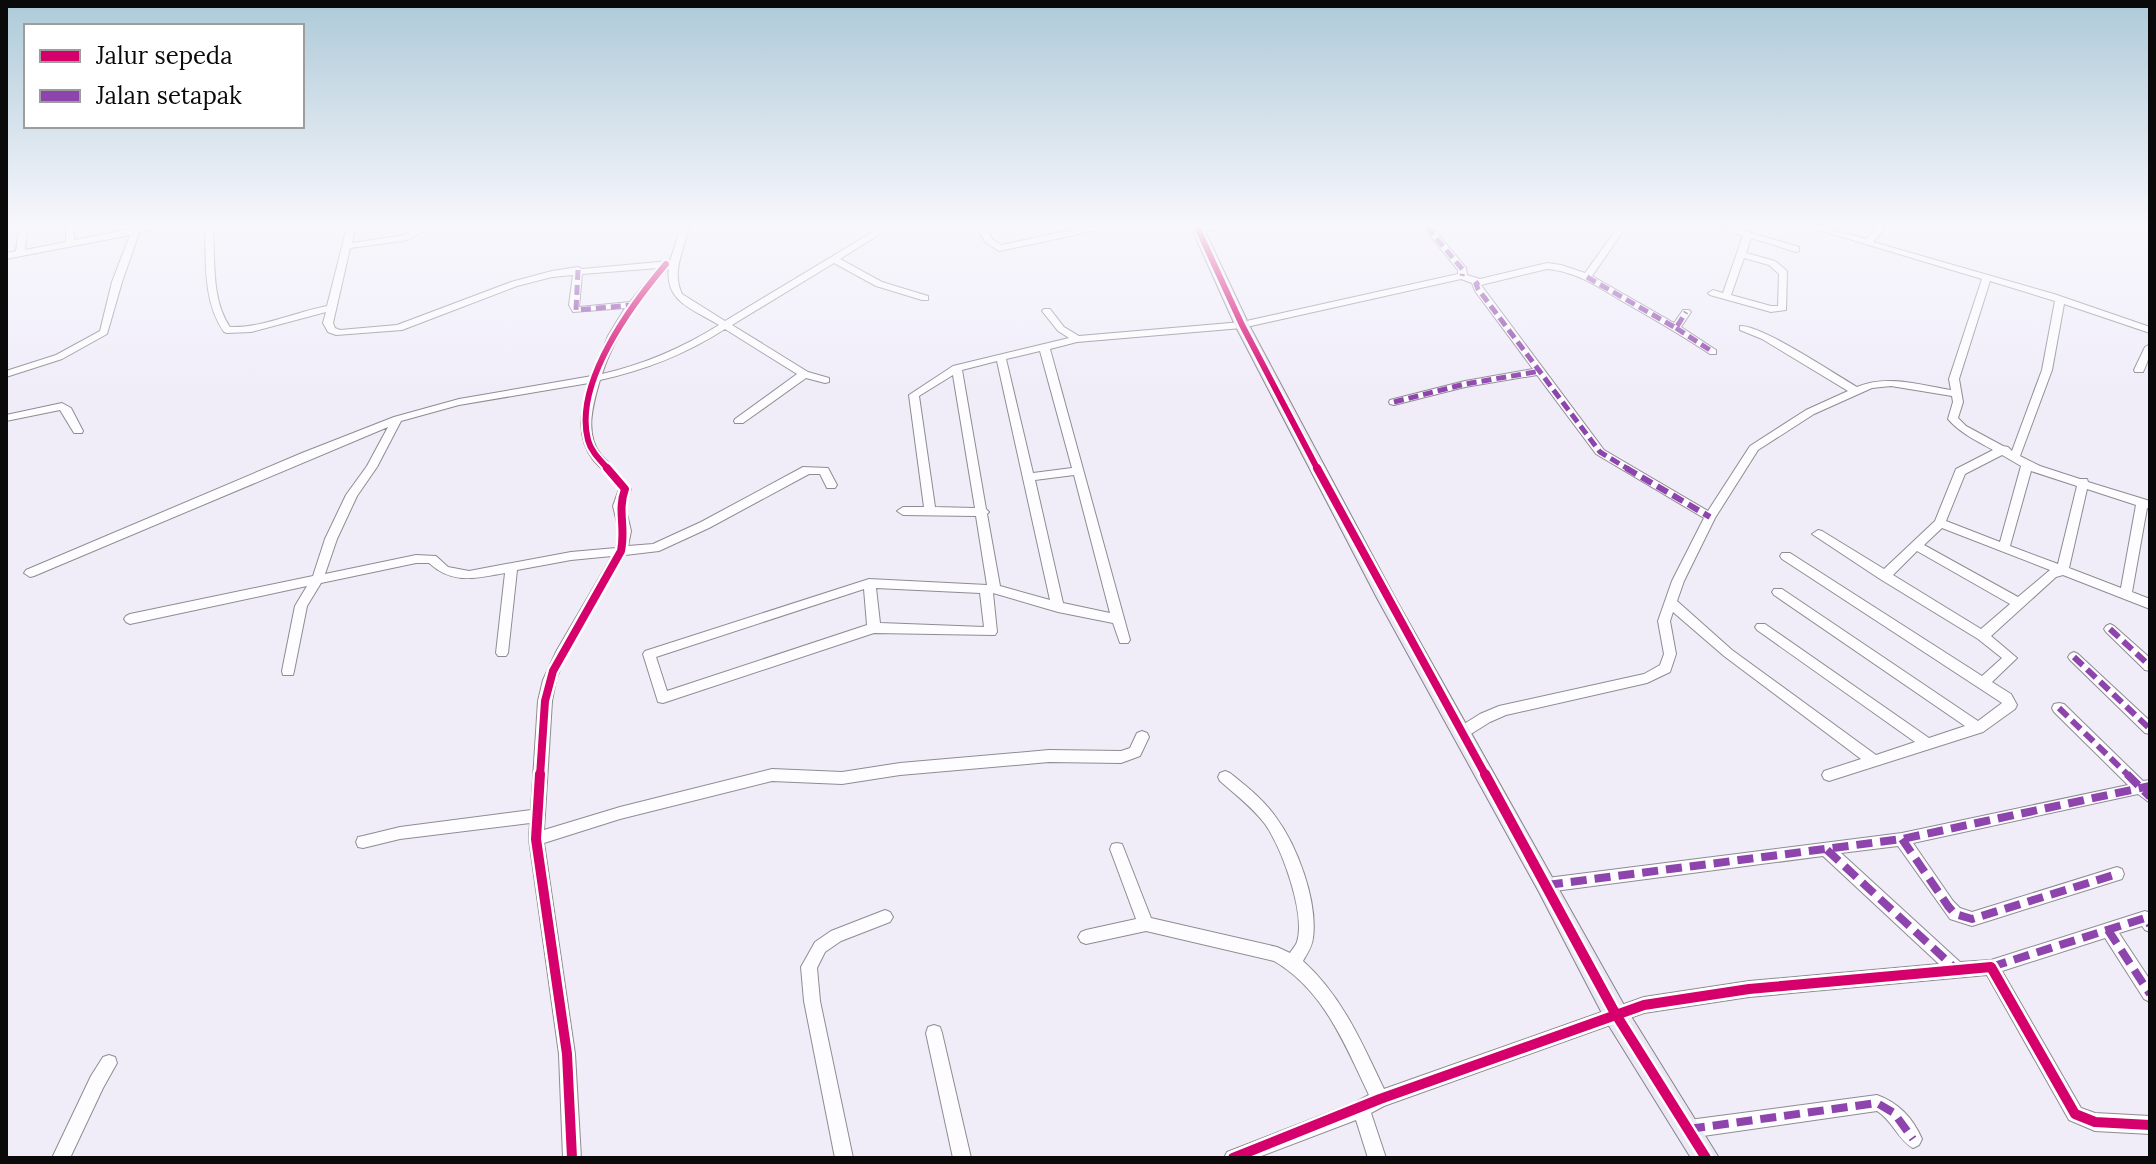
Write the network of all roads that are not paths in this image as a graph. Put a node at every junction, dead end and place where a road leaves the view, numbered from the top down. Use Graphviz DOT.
graph roads {
  1 [pos="117,281"];
  2 [pos="214,281"];
  3 [pos="338,281"];
  4 [pos="526,281"];
  5 [pos="577,281"];
  6 [pos="653,281"];
  7 [pos="672,281"];
  8 [pos="797,281"];
  9 [pos="874,281"];
  10 [pos="1222,281"];
  11 [pos="1438,281"];
  12 [pos="1595,281"];
  13 [pos="1731,281"];
  14 [pos="1784,281"];
  15 [pos="1986,281"];
  16 [pos="2001,281"];
  17 [pos="1479,282"];
  18 [pos="1713,293"];
  19 [pos="1726,297"];
  20 [pos="925,298"];
  21 [pos="2060,300"];
  22 [pos="632,305"];
  23 [pos="332,308"];
  24 [pos="1047,311"];
  25 [pos="1686,312"];
  26 [pos="726,325"];
  27 [pos="1242,325"];
  28 [pos="1676,328"];
  29 [pos="1743,328"];
  30 [pos="2150,330"];
  31 [pos="1077,339"];
  32 [pos="1044,346"];
  33 [pos="2150,347"];
  34 [pos="1713,352"];
  35 [pos="1001,357"];
  36 [pos="957,368"];
  37 [pos="2139,370"];
  38 [pos="1541,371"];
  39 [pos="6,374"];
  40 [pos="804,374"];
  41 [pos="596,378"];
  42 [pos="825,380"];
  43 [pos="1856,391"];
  44 [pos="1956,394"];
  45 [pos="1394,402"];
  46 [pos="6,418"];
  47 [pos="397,420"];
  48 [pos="739,421"];
  49 [pos="78,431"];
  50 [pos="2009,452"];
  51 [pos="2027,465"];
  52 [pos="1078,471"];
  53 [pos="1028,477"];
  54 [pos="2083,482"];
  55 [pos="831,485"];
  56 [pos="2146,504"];
  57 [pos="903,511"];
  58 [pos="930,511"];
  59 [pos="983,512"];
  60 [pos="1710,517"];
  61 [pos="1940,523"];
  62 [pos="1818,534"];
  63 [pos="1917,546"];
  64 [pos="2004,548"];
  65 [pos="621,551"];
  66 [pos="1786,556"];
  67 [pos="511,569"];
  68 [pos="2062,571"];
  69 [pos="30,573"];
  70 [pos="1884,576"];
  71 [pos="318,578"];
  72 [pos="869,583"];
  73 [pos="990,589"];
  74 [pos="1778,592"];
  75 [pos="2126,595"];
  76 [pos="1670,602"];
  77 [pos="2019,603"];
  78 [pos="2150,604"];
  79 [pos="1058,607"];
  80 [pos="130,619"];
  81 [pos="1118,619"];
  82 [pos="1761,627"];
  83 [pos="874,628"];
  84 [pos="2110,629"];
  85 [pos="1982,636"];
  86 [pos="1124,640"];
  87 [pos="502,653"];
  88 [pos="2074,657"];
  89 [pos="2150,666"];
  90 [pos="288,671"];
  91 [pos="1983,683"];
  92 [pos="2059,708"];
  93 [pos="1978,728"];
  94 [pos="2150,729"];
  95 [pos="1461,733"];
  96 [pos="1142,737"];
  97 [pos="1928,744"];
  98 [pos="1874,761"];
  99 [pos="1829,775"];
  100 [pos="1225,777"];
  101 [pos="2147,790"];
  102 [pos="536,816"];
  103 [pos="536,839"];
  104 [pos="1902,839"];
  105 [pos="363,842"];
  106 [pos="1117,849"];
  107 [pos="1827,850"];
  108 [pos="2117,874"];
  109 [pos="1547,885"];
  110 [pos="885,917"];
  111 [pos="1146,924"];
  112 [pos="2150,925"];
  113 [pos="2108,930"];
  114 [pos="1086,937"];
  115 [pos="1294,961"];
  116 [pos="1991,967"];
  117 [pos="1957,970"];
  118 [pos="2150,994"];
  119 [pos="1615,1013"];
  120 [pos="934,1033"];
  121 [pos="109,1063"];
  122 [pos="1380,1099"];
  123 [pos="1361,1109"];
  124 [pos="2150,1125"];
  125 [pos="1689,1129"];
  126 [pos="1913,1139"];
  127 [pos="61,1158"];
  128 [pos="572,1158"];
  129 [pos="844,1158"];
  130 [pos="962,1158"];
  131 [pos="1233,1158"];
  132 [pos="1377,1158"];
  133 [pos="1706,1158"];
  1 -- 39 [label="street"];
  2 -- 23 [label="street"];
  3 -- 23 [label="street"];
  4 -- 23 [label="street"];
  5 -- 22 [label="street"];
  6 -- 22 [label="street"];
  7 -- 26 [label="street"];
  8 -- 26 [label="street"];
  9 -- 20 [label="street"];
  10 -- 27 [label="street"];
  11 -- 27 [label="street"];
  12 -- 28 [label="street"];
  13 -- 19 [label="street"];
  14 -- 19 [label="street"];
  15 -- 44 [label="street"];
  16 -- 21 [label="street"];
  17 -- 38 [label="street"];
  18 -- 19 [label="street"];
  21 -- 30 [label="street"];
  21 -- 50 [label="street"];
  22 -- 41 [label="street"];
  24 -- 31 [label="street"];
  25 -- 28 [label="street"];
  26 -- 40 [label="street"];
  26 -- 41 [label="street"];
  27 -- 31 [label="street"];
  27 -- 95 [label="street"];
  28 -- 34 [label="street"];
  29 -- 43 [label="street"];
  31 -- 32 [label="street"];
  32 -- 35 [label="street"];
  32 -- 52 [label="street"];
  33 -- 37 [label="street"];
  35 -- 36 [label="street"];
  35 -- 53 [label="street"];
  36 -- 58 [label="street"];
  36 -- 59 [label="street"];
  38 -- 45 [label="street"];
  38 -- 60 [label="street"];
  40 -- 42 [label="street"];
  40 -- 48 [label="street"];
  41 -- 47 [label="street"];
  41 -- 65 [label="street"];
  43 -- 44 [label="street"];
  43 -- 60 [label="street"];
  44 -- 50 [label="street"];
  46 -- 49 [label="street"];
  47 -- 69 [label="street"];
  47 -- 71 [label="street"];
  50 -- 51 [label="street"];
  50 -- 61 [label="street"];
  51 -- 54 [label="street"];
  51 -- 64 [label="street"];
  52 -- 53 [label="street"];
  52 -- 81 [label="street"];
  53 -- 79 [label="street"];
  54 -- 56 [label="street"];
  54 -- 68 [label="street"];
  55 -- 65 [label="street"];
  56 -- 75 [label="street"];
  57 -- 58 [label="street"];
  58 -- 59 [label="street"];
  59 -- 73 [label="street"];
  60 -- 76 [label="street"];
  61 -- 63 [label="street"];
  61 -- 64 [label="street"];
  62 -- 70 [label="street"];
  63 -- 70 [label="street"];
  63 -- 77 [label="street"];
  64 -- 68 [label="street"];
  65 -- 67 [label="street"];
  65 -- 102 [label="street"];
  66 -- 91 [label="street"];
  67 -- 71 [label="street"];
  67 -- 87 [label="street"];
  68 -- 75 [label="street"];
  68 -- 77 [label="street"];
  70 -- 85 [label="street"];
  71 -- 80 [label="street"];
  71 -- 90 [label="street"];
  72 -- 73 [label="street"];
  72 -- 83 [label="street"];
  72 -- 83 [label="street"];
  73 -- 79 [label="street"];
  73 -- 83 [label="street"];
  74 -- 93 [label="street"];
  75 -- 78 [label="street"];
  76 -- 95 [label="street"];
  76 -- 98 [label="street"];
  77 -- 85 [label="street"];
  79 -- 81 [label="street"];
  81 -- 86 [label="street"];
  82 -- 97 [label="street"];
  84 -- 89 [label="street"];
  85 -- 91 [label="street"];
  88 -- 94 [label="street"];
  91 -- 93 [label="street"];
  92 -- 101 [label="street"];
  93 -- 97 [label="street"];
  95 -- 109 [label="street"];
  96 -- 103 [label="street"];
  97 -- 98 [label="street"];
  98 -- 99 [label="street"];
  100 -- 115 [label="street"];
  101 -- 104 [label="street"];
  102 -- 103 [label="street"];
  102 -- 105 [label="street"];
  103 -- 128 [label="street"];
  104 -- 107 [label="street"];
  104 -- 108 [label="street"];
  106 -- 111 [label="street"];
  107 -- 109 [label="street"];
  107 -- 117 [label="street"];
  109 -- 119 [label="street"];
  110 -- 129 [label="street"];
  111 -- 114 [label="street"];
  111 -- 115 [label="street"];
  112 -- 113 [label="street"];
  113 -- 116 [label="street"];
  113 -- 118 [label="street"];
  115 -- 122 [label="street"];
  116 -- 117 [label="street"];
  116 -- 124 [label="street"];
  117 -- 119 [label="street"];
  119 -- 122 [label="street"];
  119 -- 125 [label="street"];
  120 -- 130 [label="street"];
  121 -- 127 [label="street"];
  122 -- 123 [label="street"];
  123 -- 131 [label="street"];
  123 -- 132 [label="street"];
  125 -- 126 [label="street"];
  125 -- 133 [label="street"];
}
